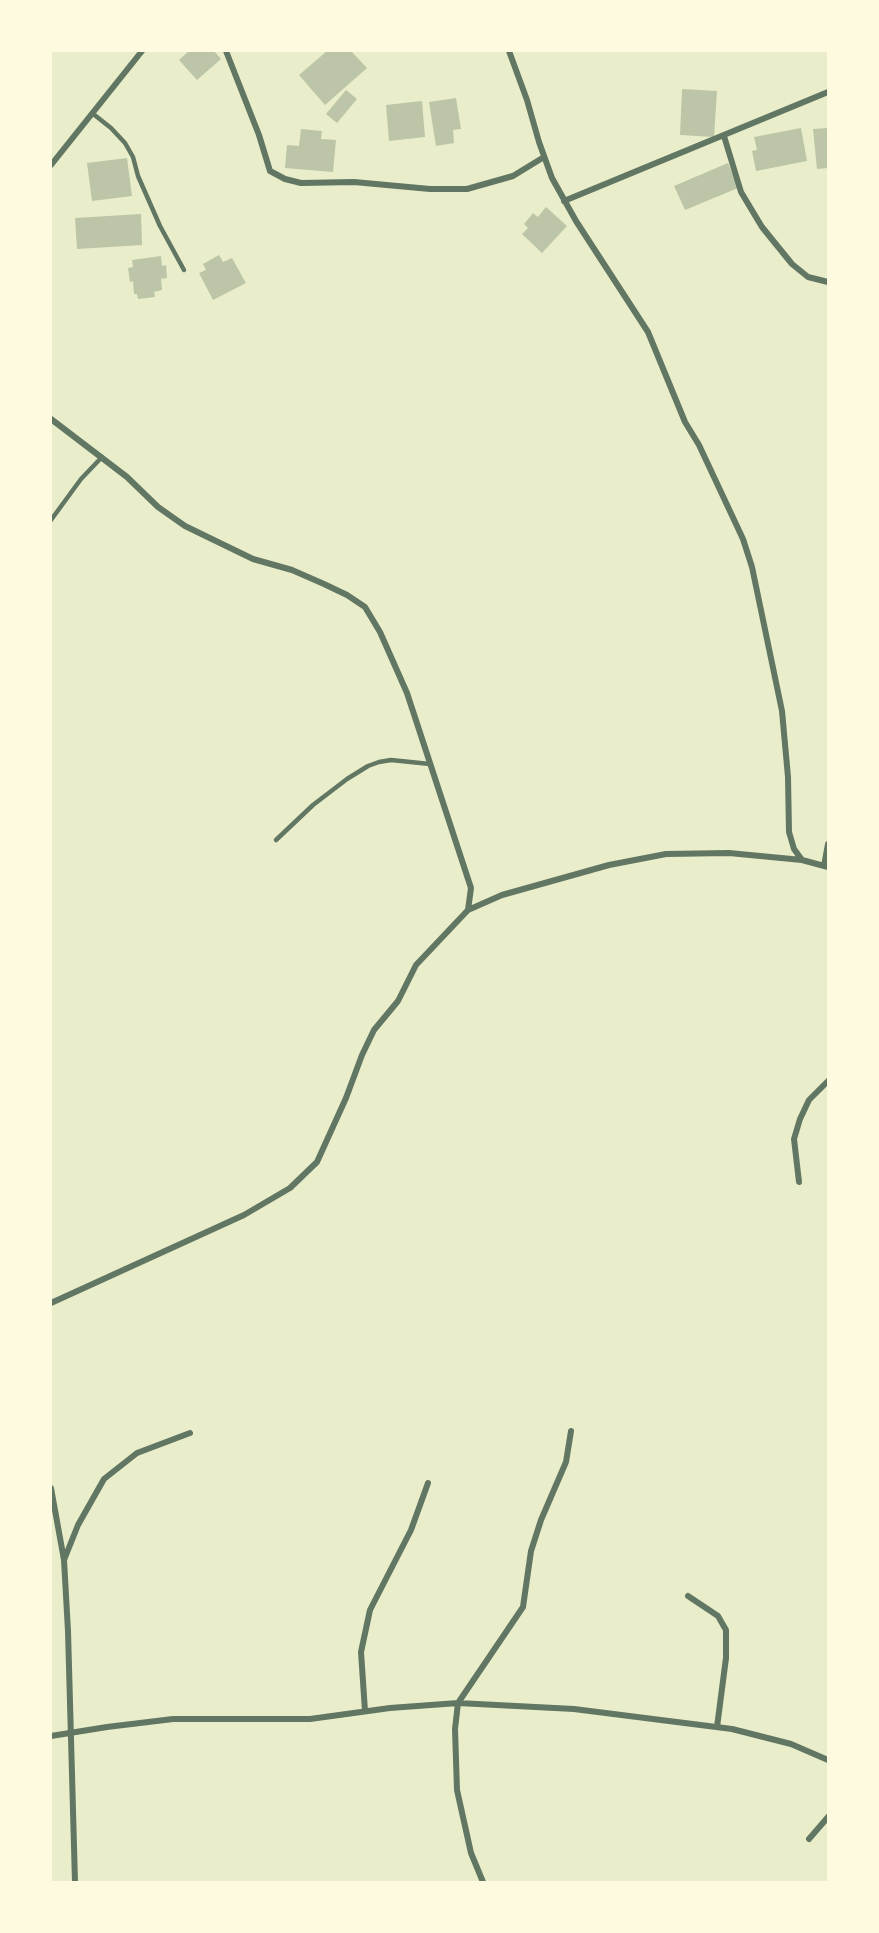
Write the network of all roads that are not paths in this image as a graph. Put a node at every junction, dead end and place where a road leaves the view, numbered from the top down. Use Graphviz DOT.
graph roads {
  1 [pos="142,51"];
  2 [pos="225,51"];
  3 [pos="509,51"];
  4 [pos="828,92"];
  5 [pos="92,113"];
  6 [pos="724,136"];
  7 [pos="544,157"];
  8 [pos="51,165"];
  9 [pos="564,201"];
  10 [pos="184,270"];
  11 [pos="828,282"];
  12 [pos="51,419"];
  13 [pos="102,457"];
  14 [pos="51,520"];
  15 [pos="430,765"];
  16 [pos="276,840"];
  17 [pos="828,844"];
  18 [pos="802,860"];
  19 [pos="826,866"];
  20 [pos="468,910"];
  21 [pos="828,1081"];
  22 [pos="799,1182"];
  23 [pos="51,1303"];
  24 [pos="571,1431"];
  25 [pos="190,1433"];
  26 [pos="428,1483"];
  27 [pos="51,1488"];
  28 [pos="64,1560"];
  29 [pos="688,1596"];
  30 [pos="458,1704"];
  31 [pos="365,1712"];
  32 [pos="717,1727"];
  33 [pos="70,1733"];
  34 [pos="51,1736"];
  35 [pos="828,1760"];
  36 [pos="828,1817"];
  37 [pos="809,1839"];
  38 [pos="75,1882"];
  39 [pos="483,1882"];
  1 -- 5 [label="street"];
  2 -- 7 [label="street"];
  3 -- 7 [label="street"];
  4 -- 6 [label="street"];
  5 -- 8 [label="street"];
  5 -- 10 [label="lane"];
  6 -- 9 [label="street"];
  6 -- 11 [label="street"];
  7 -- 9 [label="street"];
  9 -- 18 [label="street"];
  12 -- 13 [label="street"];
  13 -- 14 [label="lane"];
  13 -- 15 [label="street"];
  15 -- 16 [label="lane"];
  15 -- 20 [label="street"];
  17 -- 19 [label="street"];
  18 -- 19 [label="street"];
  18 -- 20 [label="street"];
  20 -- 23 [label="street"];
  21 -- 22 [label="street"];
  24 -- 30 [label="street"];
  25 -- 28 [label="street"];
  26 -- 31 [label="street"];
  27 -- 28 [label="street"];
  28 -- 33 [label="street"];
  29 -- 32 [label="street"];
  30 -- 31 [label="street"];
  30 -- 32 [label="street"];
  30 -- 39 [label="street"];
  31 -- 33 [label="street"];
  32 -- 35 [label="street"];
  33 -- 34 [label="street"];
  33 -- 38 [label="street"];
  36 -- 37 [label="street"];
}
